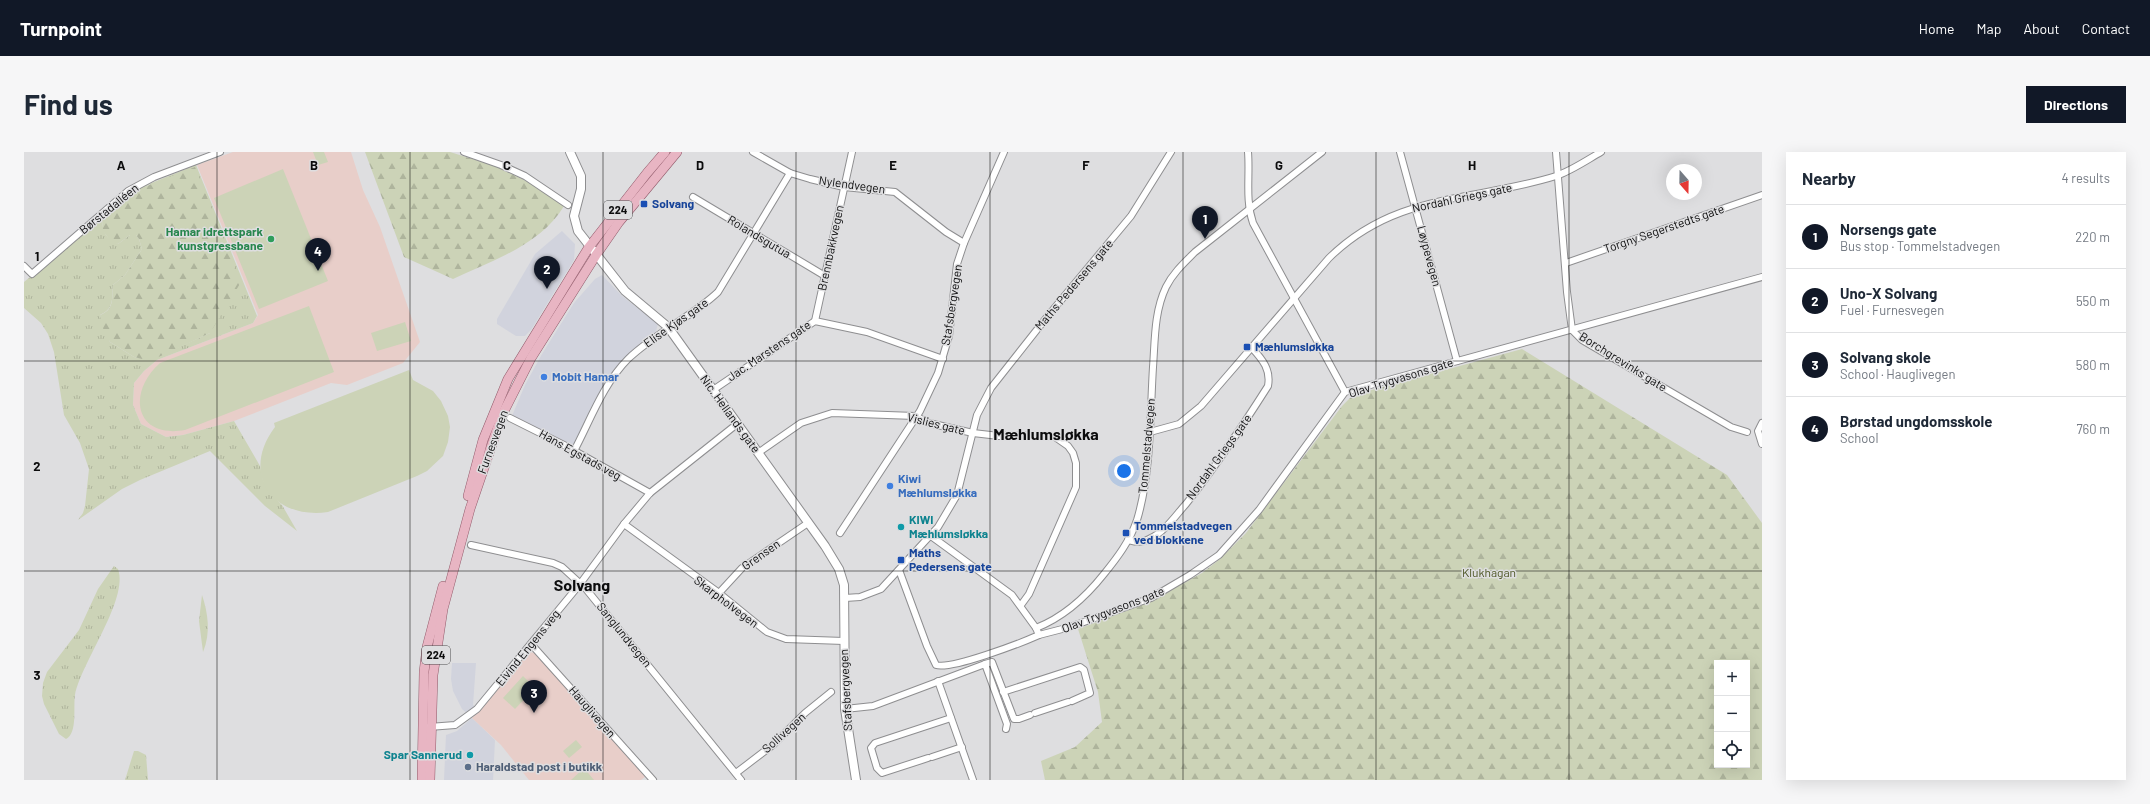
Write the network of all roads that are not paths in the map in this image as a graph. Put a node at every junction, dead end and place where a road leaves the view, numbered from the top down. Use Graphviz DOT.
graph roads {
  1 [pos="220,152"];
  2 [pos="464,152"];
  3 [pos="570,152"];
  4 [pos="665,152"];
  5 [pos="678,152"];
  6 [pos="753,152"];
  7 [pos="852,152"];
  8 [pos="1004,152"];
  9 [pos="1171,152"];
  10 [pos="1248,152"];
  11 [pos="1322,152"];
  12 [pos="1400,152"];
  13 [pos="1556,152"];
  14 [pos="1601,152"];
  15 [pos="210,153"];
  16 [pos="790,173"];
  17 [pos="1558,176"];
  18 [pos="844,187"];
  19 [pos="1762,195"];
  20 [pos="693,197"];
  21 [pos="568,205"];
  22 [pos="1416,206"];
  23 [pos="1248,209"];
  24 [pos="753,233"];
  25 [pos="964,243"];
  26 [pos="589,246"];
  27 [pos="596,255"];
  28 [pos="1566,263"];
  29 [pos="24,266"];
  30 [pos="826,276"];
  31 [pos="1762,277"];
  32 [pos="1295,297"];
  33 [pos="815,321"];
  34 [pos="668,327"];
  35 [pos="1572,330"];
  36 [pos="1252,348"];
  37 [pos="943,359"];
  38 [pos="1457,361"];
  39 [pos="713,390"];
  40 [pos="1345,392"];
  41 [pos="915,416"];
  42 [pos="510,418"];
  43 [pos="1762,423"];
  44 [pos="737,424"];
  45 [pos="1150,432"];
  46 [pos="1747,432"];
  47 [pos="973,433"];
  48 [pos="1762,444"];
  49 [pos="574,452"];
  50 [pos="758,453"];
  51 [pos="650,493"];
  52 [pos="808,523"];
  53 [pos="624,524"];
  54 [pos="840,533"];
  55 [pos="931,536"];
  56 [pos="1128,540"];
  57 [pos="471,545"];
  58 [pos="899,570"];
  59 [pos="580,584"];
  60 [pos="718,593"];
  61 [pos="845,598"];
  62 [pos="1021,605"];
  63 [pos="1036,628"];
  64 [pos="1039,635"];
  65 [pos="844,640"];
  66 [pos="531,644"];
  67 [pos="985,664"];
  68 [pos="938,681"];
  69 [pos="832,692"];
  70 [pos="1003,692"];
  71 [pos="845,709"];
  72 [pos="951,718"];
  73 [pos="427,727"];
  74 [pos="1006,729"];
  75 [pos="962,747"];
  76 [pos="736,773"];
  77 [pos="422,780"];
  78 [pos="430,780"];
  79 [pos="653,780"];
  80 [pos="741,780"];
  81 [pos="856,780"];
  82 [pos="973,780"];
  1 -- 15 [label="street, Børstadalléen"];
  2 -- 21 [label="street"];
  3 -- 26 [label="main road, Nic. Hellands gate"];
  4 -- 26 [label="main road, Furnesvegen / 224"];
  5 -- 27 [label="main road, Furnesvegen / 224"];
  6 -- 16 [label="street, Nylendvegen"];
  7 -- 18 [label="street, Brennbakkvegen"];
  8 -- 25 [label="street, Stafsbergvegen"];
  9 -- 47 [label="street, Maths Pedersens gate"];
  10 -- 23 [label="street"];
  11 -- 23 [label="street, Tommelstadvegen"];
  12 -- 22 [label="street, Løypevegen"];
  13 -- 17 [label="street, Borchgrevinks gate"];
  14 -- 17 [label="street, Nordahl Griegs gate"];
  15 -- 29 [label="street, Børstadalléen"];
  16 -- 18 [label="street, Nylendvegen"];
  16 -- 24 [label="street, Elise Kjøs gate"];
  17 -- 22 [label="street, Nordahl Griegs gate"];
  17 -- 28 [label="street, Borchgrevinks gate"];
  18 -- 25 [label="street, Nylendvegen"];
  18 -- 30 [label="street, Brennbakkvegen"];
  19 -- 28 [label="street, Torgny Segerstedts gate"];
  20 -- 24 [label="street, Rolandsgutua"];
  22 -- 32 [label="street, Nordahl Griegs gate"];
  22 -- 38 [label="street, Løypevegen"];
  23 -- 32 [label="street"];
  23 -- 45 [label="street, Tommelstadvegen"];
  24 -- 30 [label="street, Rolandsgutua"];
  24 -- 34 [label="street, Elise Kjøs gate"];
  25 -- 37 [label="street, Stafsbergvegen"];
  26 -- 27 [label="main road, Nic. Hellands gate"];
  26 -- 73 [label="main road, Furnesvegen / 224"];
  27 -- 34 [label="main road, Nic. Hellands gate"];
  27 -- 73 [label="main road, Furnesvegen / 224"];
  28 -- 35 [label="street, Borchgrevinks gate"];
  30 -- 33 [label="street, Brennbakkvegen"];
  31 -- 35 [label="street, Olav Trygvasons gate"];
  32 -- 36 [label="street, Nordahl Griegs gate"];
  32 -- 40 [label="street"];
  33 -- 37 [label="street, Jac. Marstens gate"];
  33 -- 39 [label="street, Jac. Marstens gate"];
  34 -- 39 [label="main road, Nic. Hellands gate"];
  34 -- 49 [label="street, Elise Kjøs gate"];
  35 -- 38 [label="street, Olav Trygvasons gate"];
  35 -- 46 [label="street, Borchgrevinks gate"];
  36 -- 45 [label="street, Nordahl Griegs gate"];
  36 -- 56 [label="street, Nordahl Griegs gate"];
  37 -- 41 [label="street, Stafsbergvegen"];
  38 -- 40 [label="street, Olav Trygvasons gate"];
  39 -- 44 [label="main road, Nic. Hellands gate"];
  40 -- 64 [label="street, Olav Trygvasons gate"];
  41 -- 47 [label="street, Vislies gate"];
  41 -- 50 [label="street, Vislies gate"];
  41 -- 54 [label="street, Stafsbergvegen"];
  42 -- 49 [label="street, Hans Egstads veg"];
  43 -- 48 [label="street"];
  44 -- 50 [label="main road, Nic. Hellands gate"];
  44 -- 51 [label="street, Eivind Engens veg"];
  45 -- 56 [label="street, Tommelstadvegen"];
  47 -- 55 [label="street, Maths Pedersens gate"];
  47 -- 62 [label="street, Vislies gate"];
  49 -- 51 [label="street, Hans Egstads veg"];
  50 -- 52 [label="main road, Nic. Hellands gate"];
  51 -- 53 [label="street, Eivind Engens veg"];
  52 -- 60 [label="street, Grensen"];
  52 -- 61 [label="main road, Nic. Hellands gate"];
  53 -- 59 [label="street, Eivind Engens veg"];
  53 -- 60 [label="street, Skarpholvegen"];
  55 -- 58 [label="street, Maths Pedersens gate"];
  55 -- 62 [label="street"];
  56 -- 63 [label="street, Tommelstadvegen"];
  57 -- 59 [label="street, Sanglundvegen"];
  58 -- 61 [label="street, Maths Pedersens gate"];
  58 -- 64 [label="street, Olav Trygvasons gate"];
  59 -- 66 [label="street, Eivind Engens veg"];
  59 -- 76 [label="street, Sanglundvegen"];
  60 -- 65 [label="street, Skarpholvegen"];
  61 -- 65 [label="main road, Stafsbergvegen"];
  62 -- 63 [label="street"];
  63 -- 64 [label="street"];
  65 -- 71 [label="main road, Stafsbergvegen"];
  66 -- 73 [label="street, Eivind Engens veg"];
  66 -- 79 [label="street, Hauglivegen"];
  67 -- 68 [label="street"];
  67 -- 70 [label="street"];
  67 -- 74 [label="street"];
  68 -- 71 [label="street"];
  68 -- 72 [label="street"];
  69 -- 76 [label="street, Sollivegen"];
  70 -- 70 [label="street"];
  71 -- 81 [label="main road, Stafsbergvegen"];
  72 -- 75 [label="street"];
  72 -- 75 [label="street"];
  73 -- 77 [label="main road, Furnesvegen / 224"];
  73 -- 78 [label="main road, Furnesvegen / 224"];
  75 -- 82 [label="street"];
  76 -- 80 [label="street, Sanglundvegen"];
}
